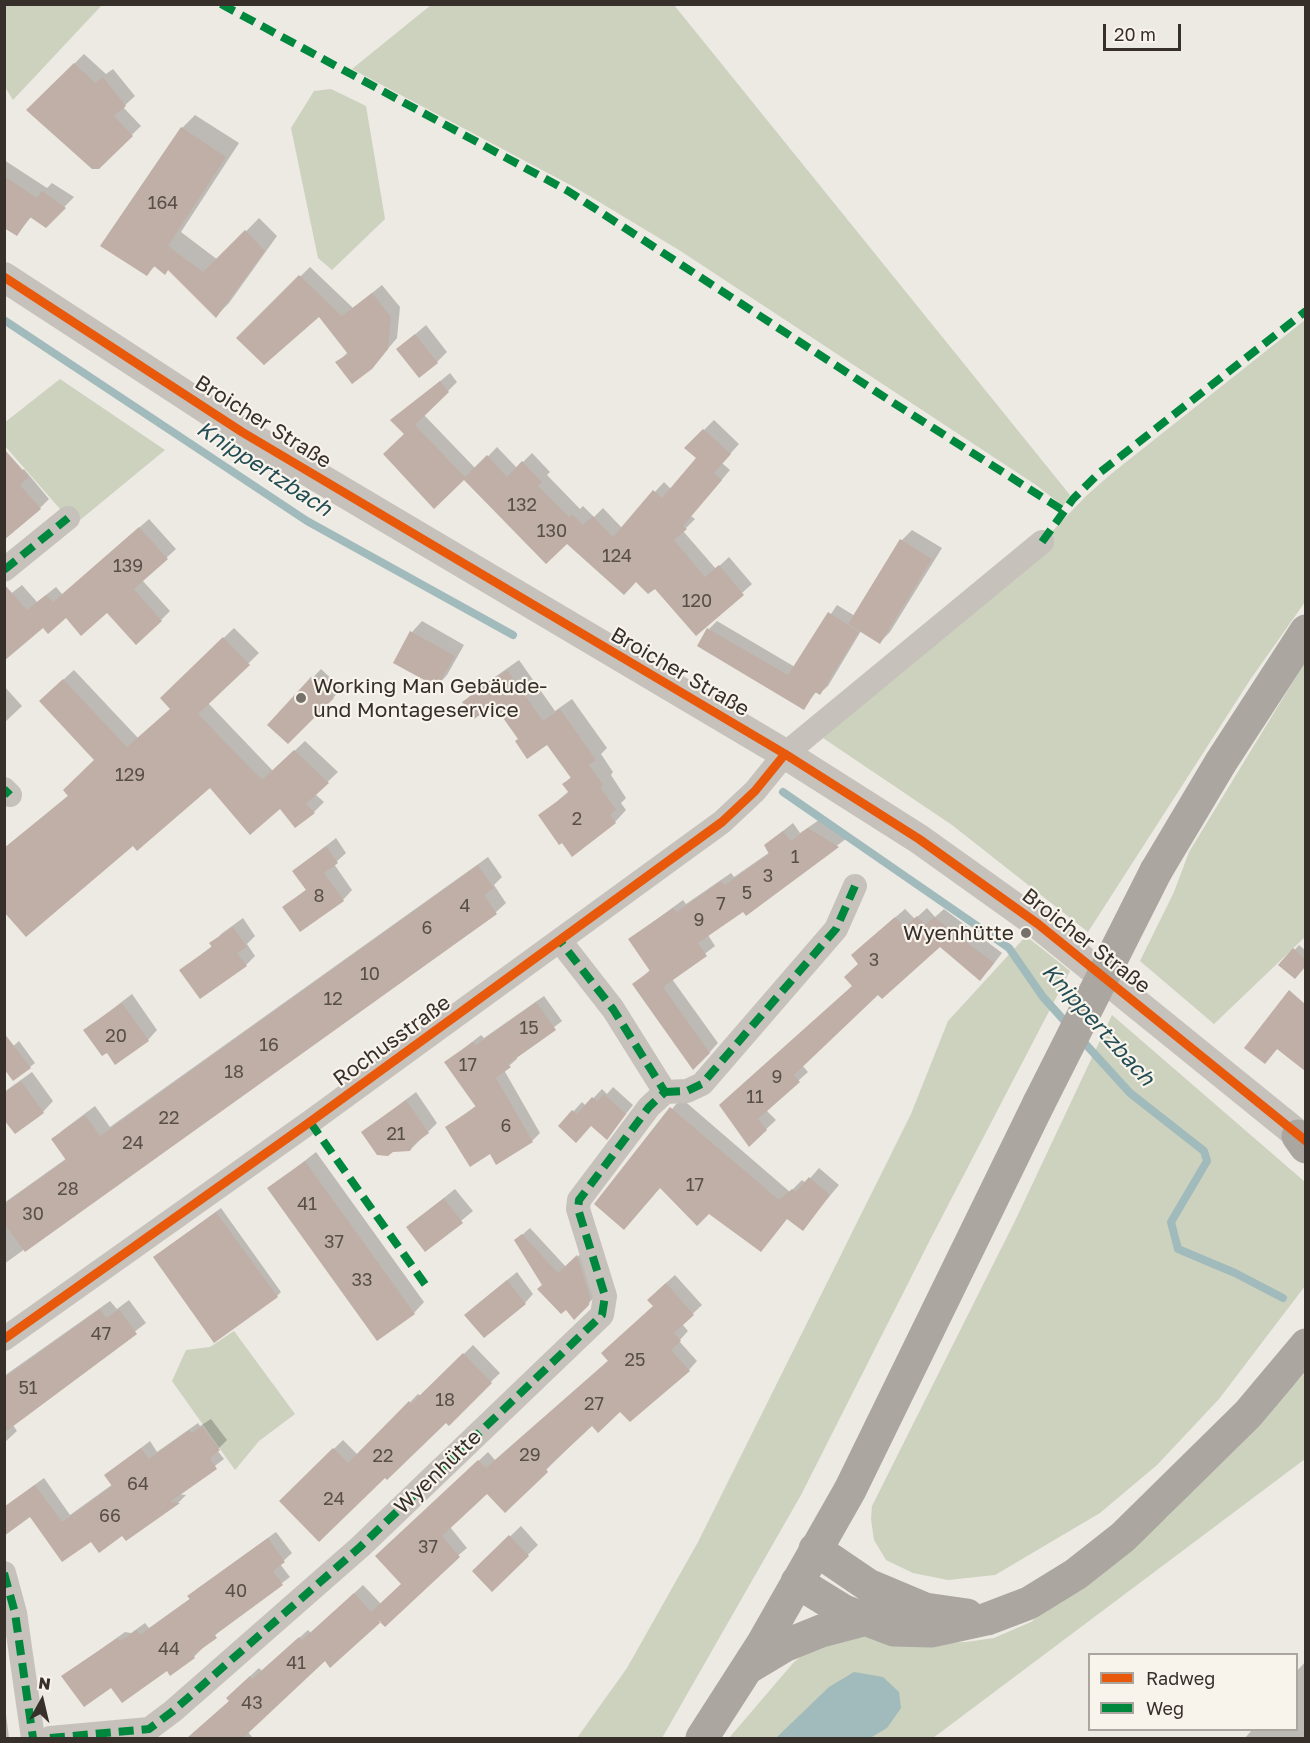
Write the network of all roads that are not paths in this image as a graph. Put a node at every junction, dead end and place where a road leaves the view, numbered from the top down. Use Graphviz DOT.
graph roads {
  1 [pos="4,277"];
  2 [pos="68,518"];
  3 [pos="1042,542"];
  4 [pos="4,570"];
  5 [pos="1305,631"];
  6 [pos="785,754"];
  7 [pos="855,886"];
  8 [pos="560,941"];
  9 [pos="665,1092"];
  10 [pos="1303,1141"];
  11 [pos="4,1338"];
  12 [pos="1303,1345"];
  13 [pos="815,1549"];
  14 [pos="4,1573"];
  15 [pos="797,1582"];
  16 [pos="987,1619"];
  17 [pos="863,1620"];
  18 [pos="747,1669"];
  19 [pos="33,1738"];
  20 [pos="50,1738"];
  21 [pos="702,1738"];
  1 -- 6 [label="street, Broicher Straße"];
  2 -- 4 [label="street"];
  3 -- 6 [label="street"];
  5 -- 13 [label="main road, bridge"];
  6 -- 8 [label="street, Rochusstraße"];
  6 -- 10 [label="street, Broicher Straße"];
  7 -- 9 [label="street"];
  8 -- 9 [label="street"];
  8 -- 11 [label="street, Rochusstraße"];
  9 -- 20 [label="street, Wyenhütte"];
  12 -- 16 [label="main road"];
  13 -- 15 [label="main road"];
  13 -- 16 [label="main road"];
  14 -- 19 [label="street"];
  15 -- 17 [label="main road"];
  15 -- 18 [label="main road"];
  16 -- 17 [label="main road"];
  17 -- 18 [label="main road"];
  18 -- 21 [label="main road"];
}
